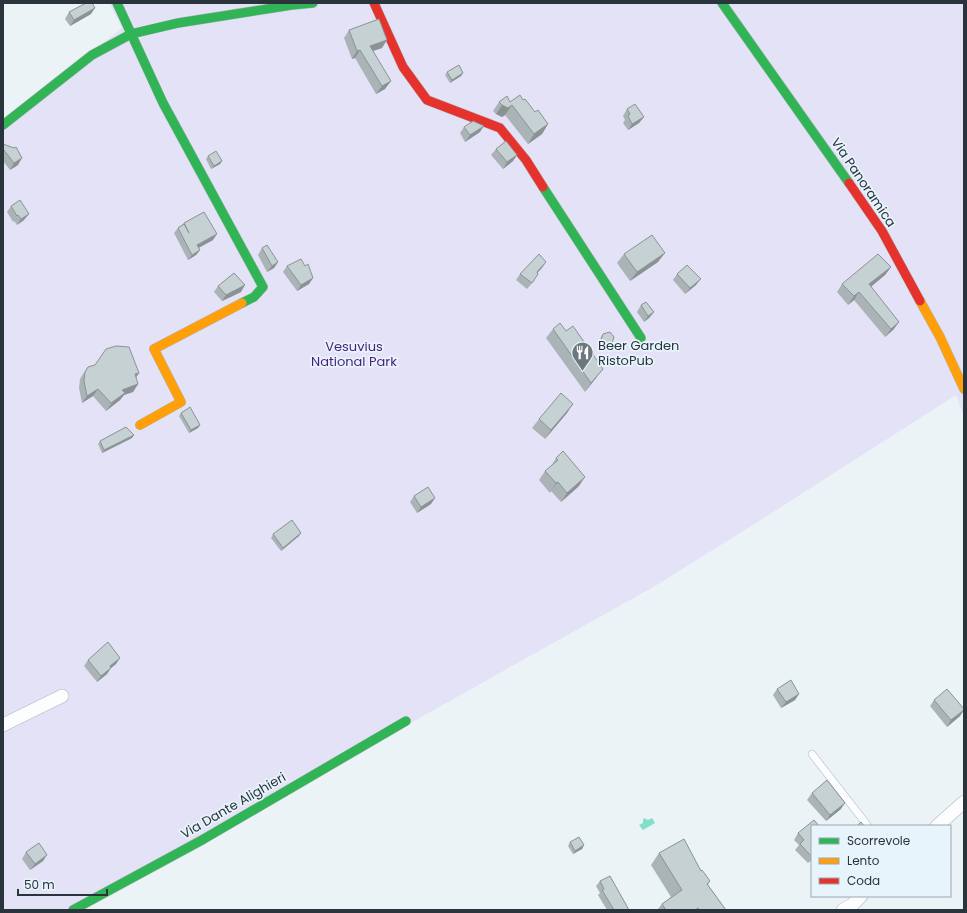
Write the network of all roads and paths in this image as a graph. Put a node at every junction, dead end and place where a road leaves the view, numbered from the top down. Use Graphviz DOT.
graph roads {
  1 [pos="117,3"];
  2 [pos="313,3"];
  3 [pos="374,3"];
  4 [pos="722,3"];
  5 [pos="131,34"];
  6 [pos="3,125"];
  7 [pos="641,338"];
  8 [pos="964,389"];
  9 [pos="140,425"];
  10 [pos="62,696"];
  11 [pos="406,721"];
  12 [pos="3,725"];
  13 [pos="812,754"];
  14 [pos="964,802"];
  15 [pos="867,825"];
  16 [pos="938,825"];
  17 [pos="860,897"];
  18 [pos="73,910"];
  19 [pos="843,910"];
  1 -- 5 [label="street"];
  2 -- 5 [label="street"];
  3 -- 7 [label="street"];
  4 -- 8 [label="street, Via Panoramica"];
  5 -- 6 [label="street"];
  5 -- 9 [label="street"];
  10 -- 12 [label="street"];
  11 -- 18 [label="street, Via Dante Alighieri"];
  13 -- 15 [label="lane"];
  14 -- 16 [label="street"];
  17 -- 19 [label="street"];
}
